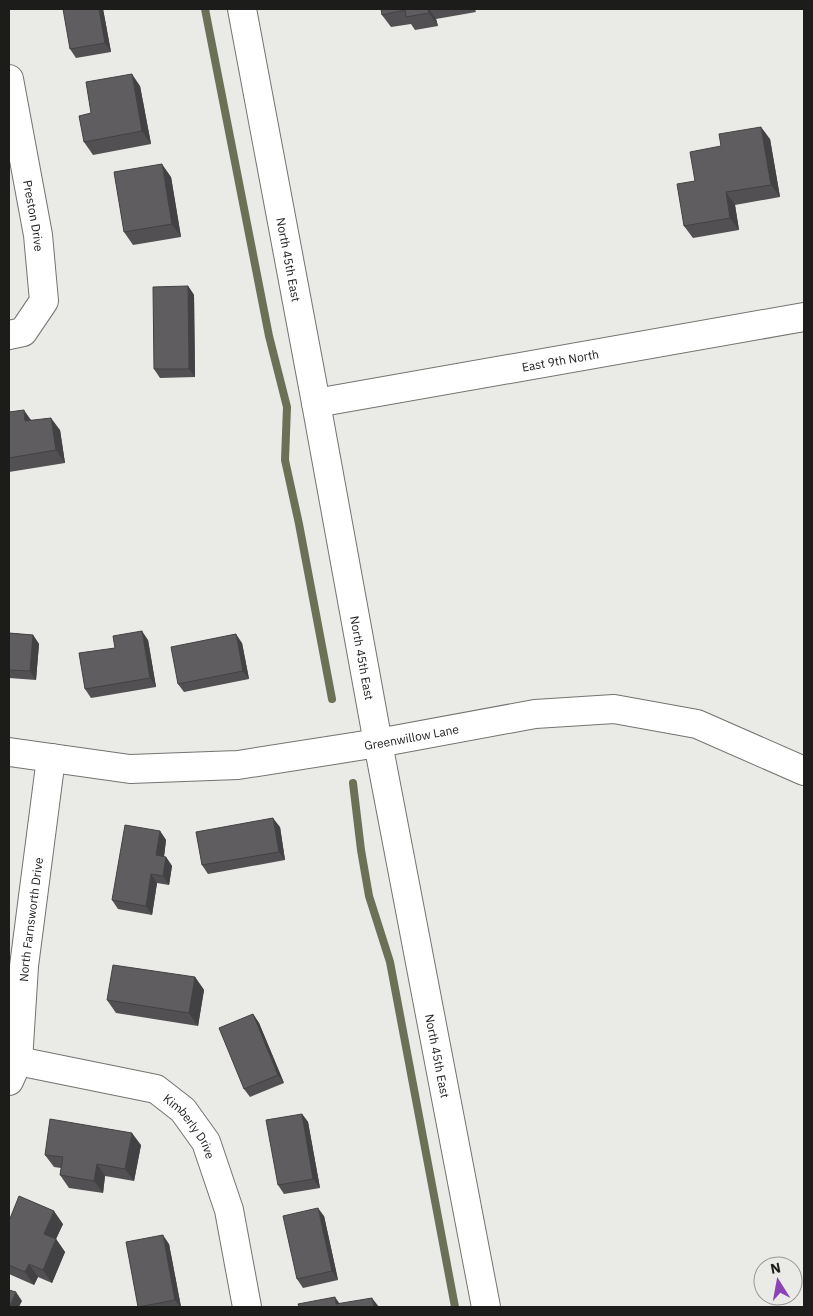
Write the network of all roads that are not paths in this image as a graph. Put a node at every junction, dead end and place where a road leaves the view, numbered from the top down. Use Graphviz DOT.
graph roads {
  1 [pos="242,9"];
  2 [pos="9,79"];
  3 [pos="804,316"];
  4 [pos="9,335"];
  5 [pos="316,403"];
  6 [pos="378,743"];
  7 [pos="9,752"];
  8 [pos="51,758"];
  9 [pos="804,771"];
  10 [pos="13,1071"];
  11 [pos="247,1307"];
  12 [pos="486,1307"];
  1 -- 5 [label="street, North 45th East"];
  2 -- 4 [label="street, Preston Drive"];
  3 -- 5 [label="street, East 9th North"];
  5 -- 6 [label="street, North 45th East"];
  6 -- 8 [label="street, Greenwillow Lane"];
  6 -- 9 [label="street, Greenwillow Lane"];
  6 -- 12 [label="street, North 45th East"];
  7 -- 8 [label="street, Greenwillow Lane"];
  8 -- 10 [label="street, North Farnsworth Drive"];
  10 -- 11 [label="street, Kimberly Drive"];
}
